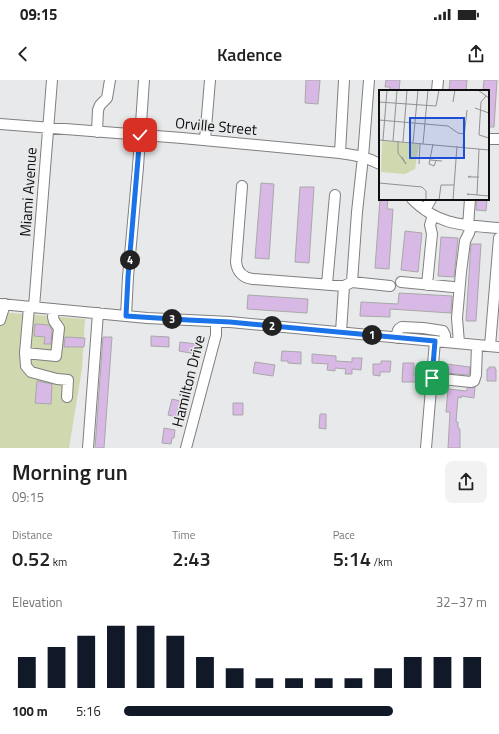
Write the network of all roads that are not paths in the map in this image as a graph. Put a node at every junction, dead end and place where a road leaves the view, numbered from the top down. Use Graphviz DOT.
graph roads {
  1 [pos="52,80"];
  2 [pos="110,80"];
  3 [pos="144,80"];
  4 [pos="210,80"];
  5 [pos="344,80"];
  6 [pos="369,80"];
  7 [pos="438,80"];
  8 [pos="437,90"];
  9 [pos="0,124"];
  10 [pos="48,128"];
  11 [pos="96,132"];
  12 [pos="140,135"];
  13 [pos="489,139"];
  14 [pos="205,140"];
  15 [pos="499,140"];
  16 [pos="340,153"];
  17 [pos="363,157"];
  18 [pos="379,163"];
  19 [pos="242,186"];
  20 [pos="335,195"];
  21 [pos="413,200"];
  22 [pos="431,200"];
  23 [pos="470,200"];
  24 [pos="429,213"];
  25 [pos="469,226"];
  26 [pos="499,228"];
  27 [pos="499,238"];
  28 [pos="401,282"];
  29 [pos="327,284"];
  30 [pos="348,284"];
  31 [pos="427,284"];
  32 [pos="390,286"];
  33 [pos="454,287"];
  34 [pos="2,304"];
  35 [pos="31,307"];
  36 [pos="54,309"];
  37 [pos="98,313"];
  38 [pos="126,316"];
  39 [pos="0,320"];
  40 [pos="216,322"];
  41 [pos="341,332"];
  42 [pos="440,342"];
  43 [pos="459,343"];
  44 [pos="477,345"];
  45 [pos="494,347"];
  46 [pos="24,353"];
  47 [pos="432,378"];
  48 [pos="66,398"];
  49 [pos="88,448"];
  50 [pos="186,448"];
  51 [pos="426,448"];
  1 -- 10 [label="street, Miami Avenue"];
  2 -- 11 [label="street"];
  3 -- 12 [label="street"];
  4 -- 14 [label="street"];
  5 -- 16 [label="street"];
  6 -- 17 [label="street"];
  7 -- 8 [label="street"];
  9 -- 10 [label="street, Orville Street"];
  10 -- 11 [label="street, Orville Street"];
  10 -- 35 [label="street, Miami Avenue"];
  11 -- 12 [label="street, Orville Street"];
  12 -- 14 [label="street, Orville Street"];
  12 -- 38 [label="street"];
  13 -- 15 [label="street"];
  14 -- 16 [label="street, Orville Street"];
  16 -- 17 [label="street, Orville Street"];
  17 -- 18 [label="street, Orville Street"];
  17 -- 30 [label="street"];
  19 -- 29 [label="street"];
  20 -- 29 [label="street"];
  21 -- 24 [label="street"];
  22 -- 24 [label="street"];
  23 -- 25 [label="street"];
  24 -- 25 [label="street"];
  24 -- 31 [label="street"];
  25 -- 26 [label="street"];
  25 -- 43 [label="street"];
  27 -- 45 [label="street"];
  28 -- 31 [label="street"];
  29 -- 30 [label="street"];
  30 -- 32 [label="street"];
  30 -- 41 [label="street"];
  31 -- 33 [label="street"];
  34 -- 35 [label="street"];
  34 -- 39 [label="street"];
  35 -- 36 [label="street"];
  35 -- 46 [label="street, Miami Avenue"];
  36 -- 37 [label="street"];
  36 -- 46 [label="street"];
  37 -- 38 [label="street"];
  37 -- 49 [label="street"];
  38 -- 40 [label="street"];
  40 -- 41 [label="street"];
  40 -- 50 [label="street, Hamilton Drive"];
  41 -- 42 [label="street"];
  42 -- 43 [label="street"];
  42 -- 47 [label="street"];
  43 -- 44 [label="street"];
  44 -- 45 [label="street"];
  44 -- 47 [label="street"];
  46 -- 48 [label="street"];
  47 -- 51 [label="street"];
}
